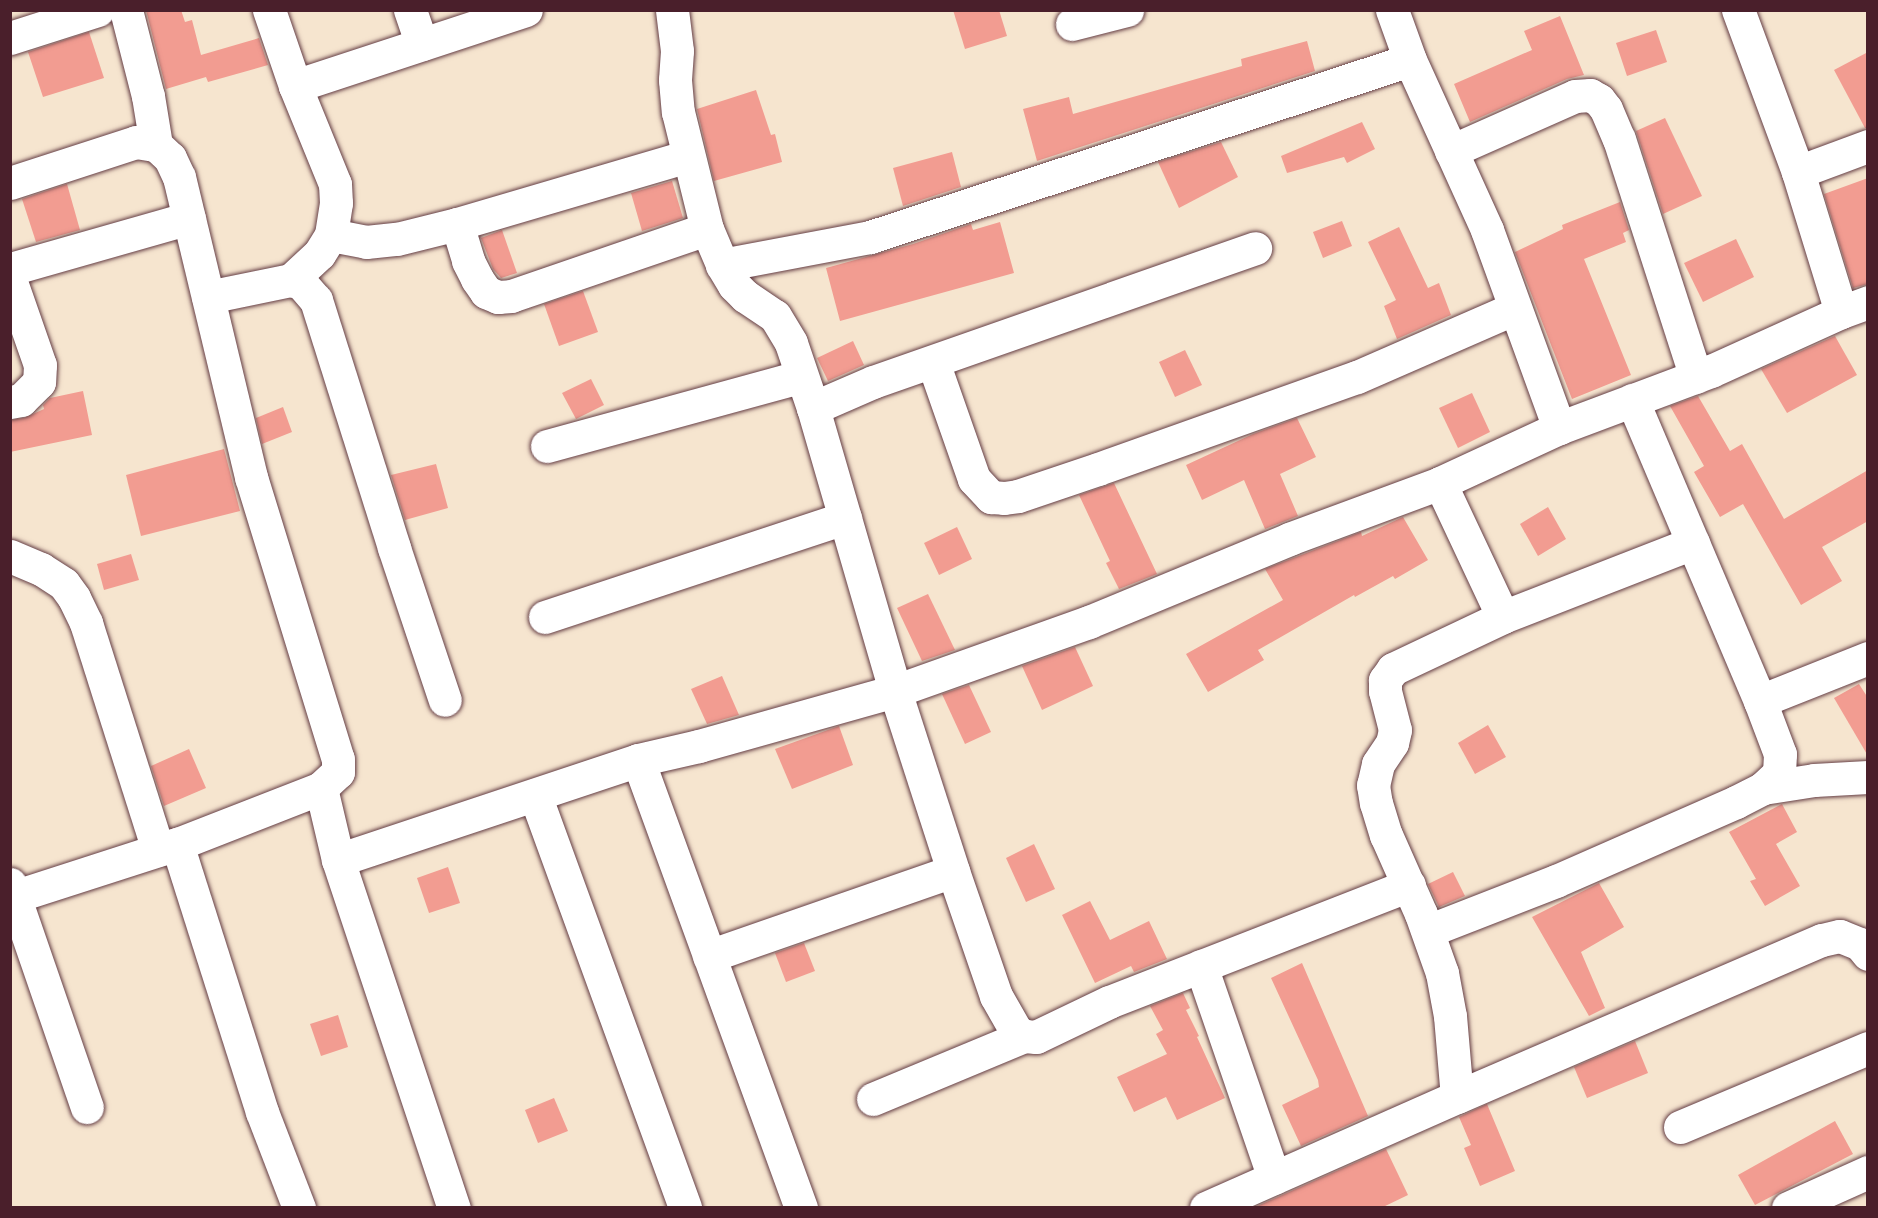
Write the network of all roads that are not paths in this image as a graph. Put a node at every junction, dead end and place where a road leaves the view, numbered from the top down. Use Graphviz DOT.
graph roads {
  1 [pos="98,10"];
  2 [pos="126,10"];
  3 [pos="268,10"];
  4 [pos="410,10"];
  5 [pos="526,10"];
  6 [pos="672,10"];
  7 [pos="1127,10"];
  8 [pos="1392,10"];
  9 [pos="1738,10"];
  10 [pos="1072,24"];
  11 [pos="10,38"];
  12 [pos="423,44"];
  13 [pos="1410,60"];
  14 [pos="295,86"];
  15 [pos="156,146"];
  16 [pos="1868,146"];
  17 [pos="1451,151"];
  18 [pos="688,156"];
  19 [pos="1798,172"];
  20 [pos="10,183"];
  21 [pos="189,218"];
  22 [pos="457,224"];
  23 [pos="707,229"];
  24 [pos="331,235"];
  25 [pos="1255,248"];
  26 [pos="722,265"];
  27 [pos="10,269"];
  28 [pos="10,279"];
  29 [pos="291,280"];
  30 [pos="208,297"];
  31 [pos="1854,307"];
  32 [pos="1515,308"];
  33 [pos="933,362"];
  34 [pos="800,377"];
  35 [pos="1696,377"];
  36 [pos="1632,400"];
  37 [pos="10,402"];
  38 [pos="813,408"];
  39 [pos="1559,428"];
  40 [pos="548,446"];
  41 [pos="1440,483"];
  42 [pos="844,518"];
  43 [pos="1692,543"];
  44 [pos="10,556"];
  45 [pos="545,617"];
  46 [pos="1503,617"];
  47 [pos="1868,658"];
  48 [pos="895,691"];
  49 [pos="445,700"];
  50 [pos="1760,701"];
  51 [pos="638,760"];
  52 [pos="1868,777"];
  53 [pos="321,788"];
  54 [pos="1763,788"];
  55 [pos="535,795"];
  56 [pos="168,847"];
  57 [pos="338,860"];
  58 [pos="953,871"];
  59 [pos="1409,885"];
  60 [pos="12,893"];
  61 [pos="1428,931"];
  62 [pos="1868,954"];
  63 [pos="709,956"];
  64 [pos="1201,966"];
  65 [pos="1024,1036"];
  66 [pos="1868,1048"];
  67 [pos="1457,1097"];
  68 [pos="873,1099"];
  69 [pos="87,1107"];
  70 [pos="1680,1127"];
  71 [pos="1868,1172"];
  72 [pos="1274,1178"];
  73 [pos="299,1208"];
  74 [pos="454,1208"];
  75 [pos="685,1208"];
  76 [pos="801,1208"];
  77 [pos="1206,1208"];
  78 [pos="1788,1208"];
  1 -- 11 [label="street"];
  2 -- 15 [label="street"];
  3 -- 14 [label="street"];
  4 -- 12 [label="street"];
  5 -- 12 [label="street"];
  6 -- 18 [label="street"];
  7 -- 10 [label="street"];
  8 -- 13 [label="street"];
  9 -- 19 [label="street"];
  12 -- 14 [label="street"];
  13 -- 17 [label="street"];
  13 -- 26 [label="street"];
  14 -- 24 [label="street"];
  15 -- 20 [label="street"];
  15 -- 21 [label="street"];
  16 -- 19 [label="street"];
  17 -- 32 [label="street"];
  17 -- 35 [label="street"];
  18 -- 22 [label="street"];
  18 -- 23 [label="street"];
  19 -- 31 [label="street"];
  21 -- 27 [label="street"];
  21 -- 30 [label="street"];
  22 -- 23 [label="street"];
  22 -- 24 [label="street"];
  23 -- 26 [label="street"];
  24 -- 29 [label="street"];
  25 -- 33 [label="street"];
  26 -- 34 [label="street"];
  28 -- 37 [label="street"];
  29 -- 30 [label="street"];
  29 -- 49 [label="street"];
  30 -- 53 [label="street"];
  31 -- 35 [label="street"];
  32 -- 33 [label="street"];
  32 -- 39 [label="street"];
  33 -- 38 [label="street"];
  34 -- 38 [label="street"];
  34 -- 40 [label="street"];
  35 -- 36 [label="street"];
  36 -- 39 [label="street"];
  36 -- 43 [label="street"];
  38 -- 42 [label="street"];
  39 -- 41 [label="street"];
  41 -- 46 [label="street"];
  41 -- 48 [label="street"];
  42 -- 45 [label="street"];
  42 -- 48 [label="street"];
  43 -- 46 [label="street"];
  43 -- 50 [label="street"];
  44 -- 56 [label="street"];
  46 -- 59 [label="street"];
  47 -- 50 [label="street"];
  48 -- 51 [label="street"];
  48 -- 58 [label="street"];
  50 -- 54 [label="street"];
  51 -- 55 [label="street"];
  51 -- 63 [label="street"];
  52 -- 54 [label="street"];
  53 -- 56 [label="street"];
  53 -- 57 [label="street"];
  54 -- 61 [label="street"];
  55 -- 57 [label="street"];
  55 -- 75 [label="street"];
  56 -- 60 [label="street"];
  56 -- 73 [label="street"];
  57 -- 74 [label="street"];
  58 -- 63 [label="street"];
  58 -- 65 [label="street"];
  59 -- 61 [label="street"];
  59 -- 64 [label="street"];
  60 -- 69 [label="street"];
  61 -- 67 [label="street"];
  62 -- 67 [label="street"];
  63 -- 76 [label="street"];
  64 -- 65 [label="street"];
  64 -- 72 [label="street"];
  65 -- 68 [label="street"];
  66 -- 70 [label="street"];
  67 -- 72 [label="street"];
  71 -- 78 [label="street"];
  72 -- 77 [label="street"];
}
